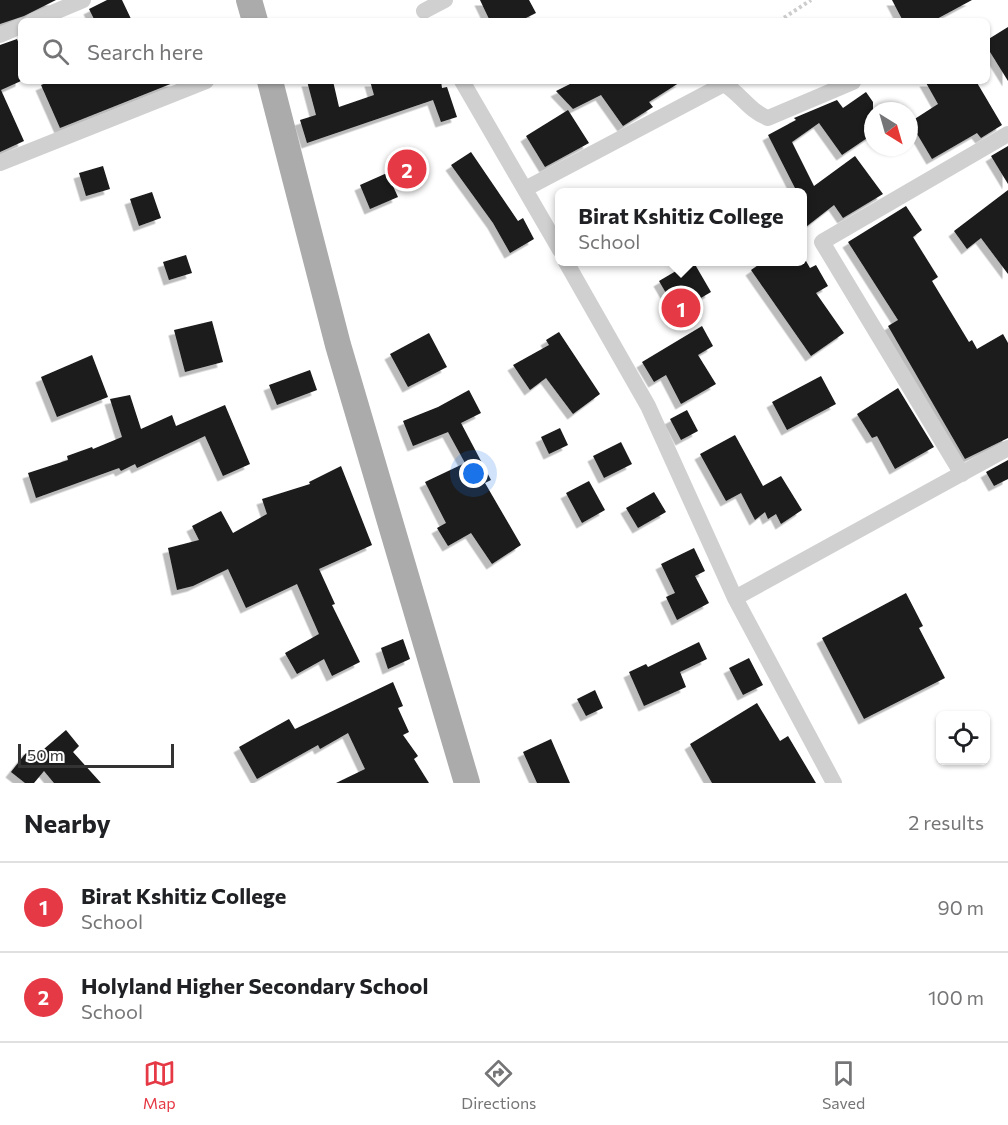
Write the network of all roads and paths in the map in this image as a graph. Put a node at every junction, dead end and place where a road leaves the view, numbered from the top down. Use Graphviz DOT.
graph roads {
  1 [pos="83,0"];
  2 [pos="249,0"];
  3 [pos="445,0"];
  4 [pos="811,0"];
  5 [pos="425,10"];
  6 [pos="40,18"];
  7 [pos="254,18"];
  8 [pos="784,18"];
  9 [pos="18,27"];
  10 [pos="0,35"];
  11 [pos="198,84"];
  12 [pos="271,84"];
  13 [pos="464,84"];
  14 [pos="724,84"];
  15 [pos="724,84"];
  16 [pos="848,84"];
  17 [pos="1008,134"];
  18 [pos="0,163"];
  19 [pos="525,189"];
  20 [pos="555,241"];
  21 [pos="569,266"];
  22 [pos="1008,448"];
  23 [pos="963,474"];
  24 [pos="735,598"];
  25 [pos="467,783"];
  26 [pos="834,783"];
  1 -- 6 [label="street"];
  2 -- 7 [label="main road"];
  3 -- 5 [label="street"];
  4 -- 8 [label="path"];
  9 -- 10 [label="street"];
  11 -- 18 [label="street"];
  12 -- 25 [label="main road"];
  13 -- 19 [label="street"];
  14 -- 19 [label="street"];
  15 -- 16 [label="street"];
  17 -- 23 [label="street"];
  19 -- 20 [label="street"];
  21 -- 24 [label="street"];
  22 -- 23 [label="street"];
  23 -- 24 [label="street"];
  24 -- 26 [label="street"];
}
